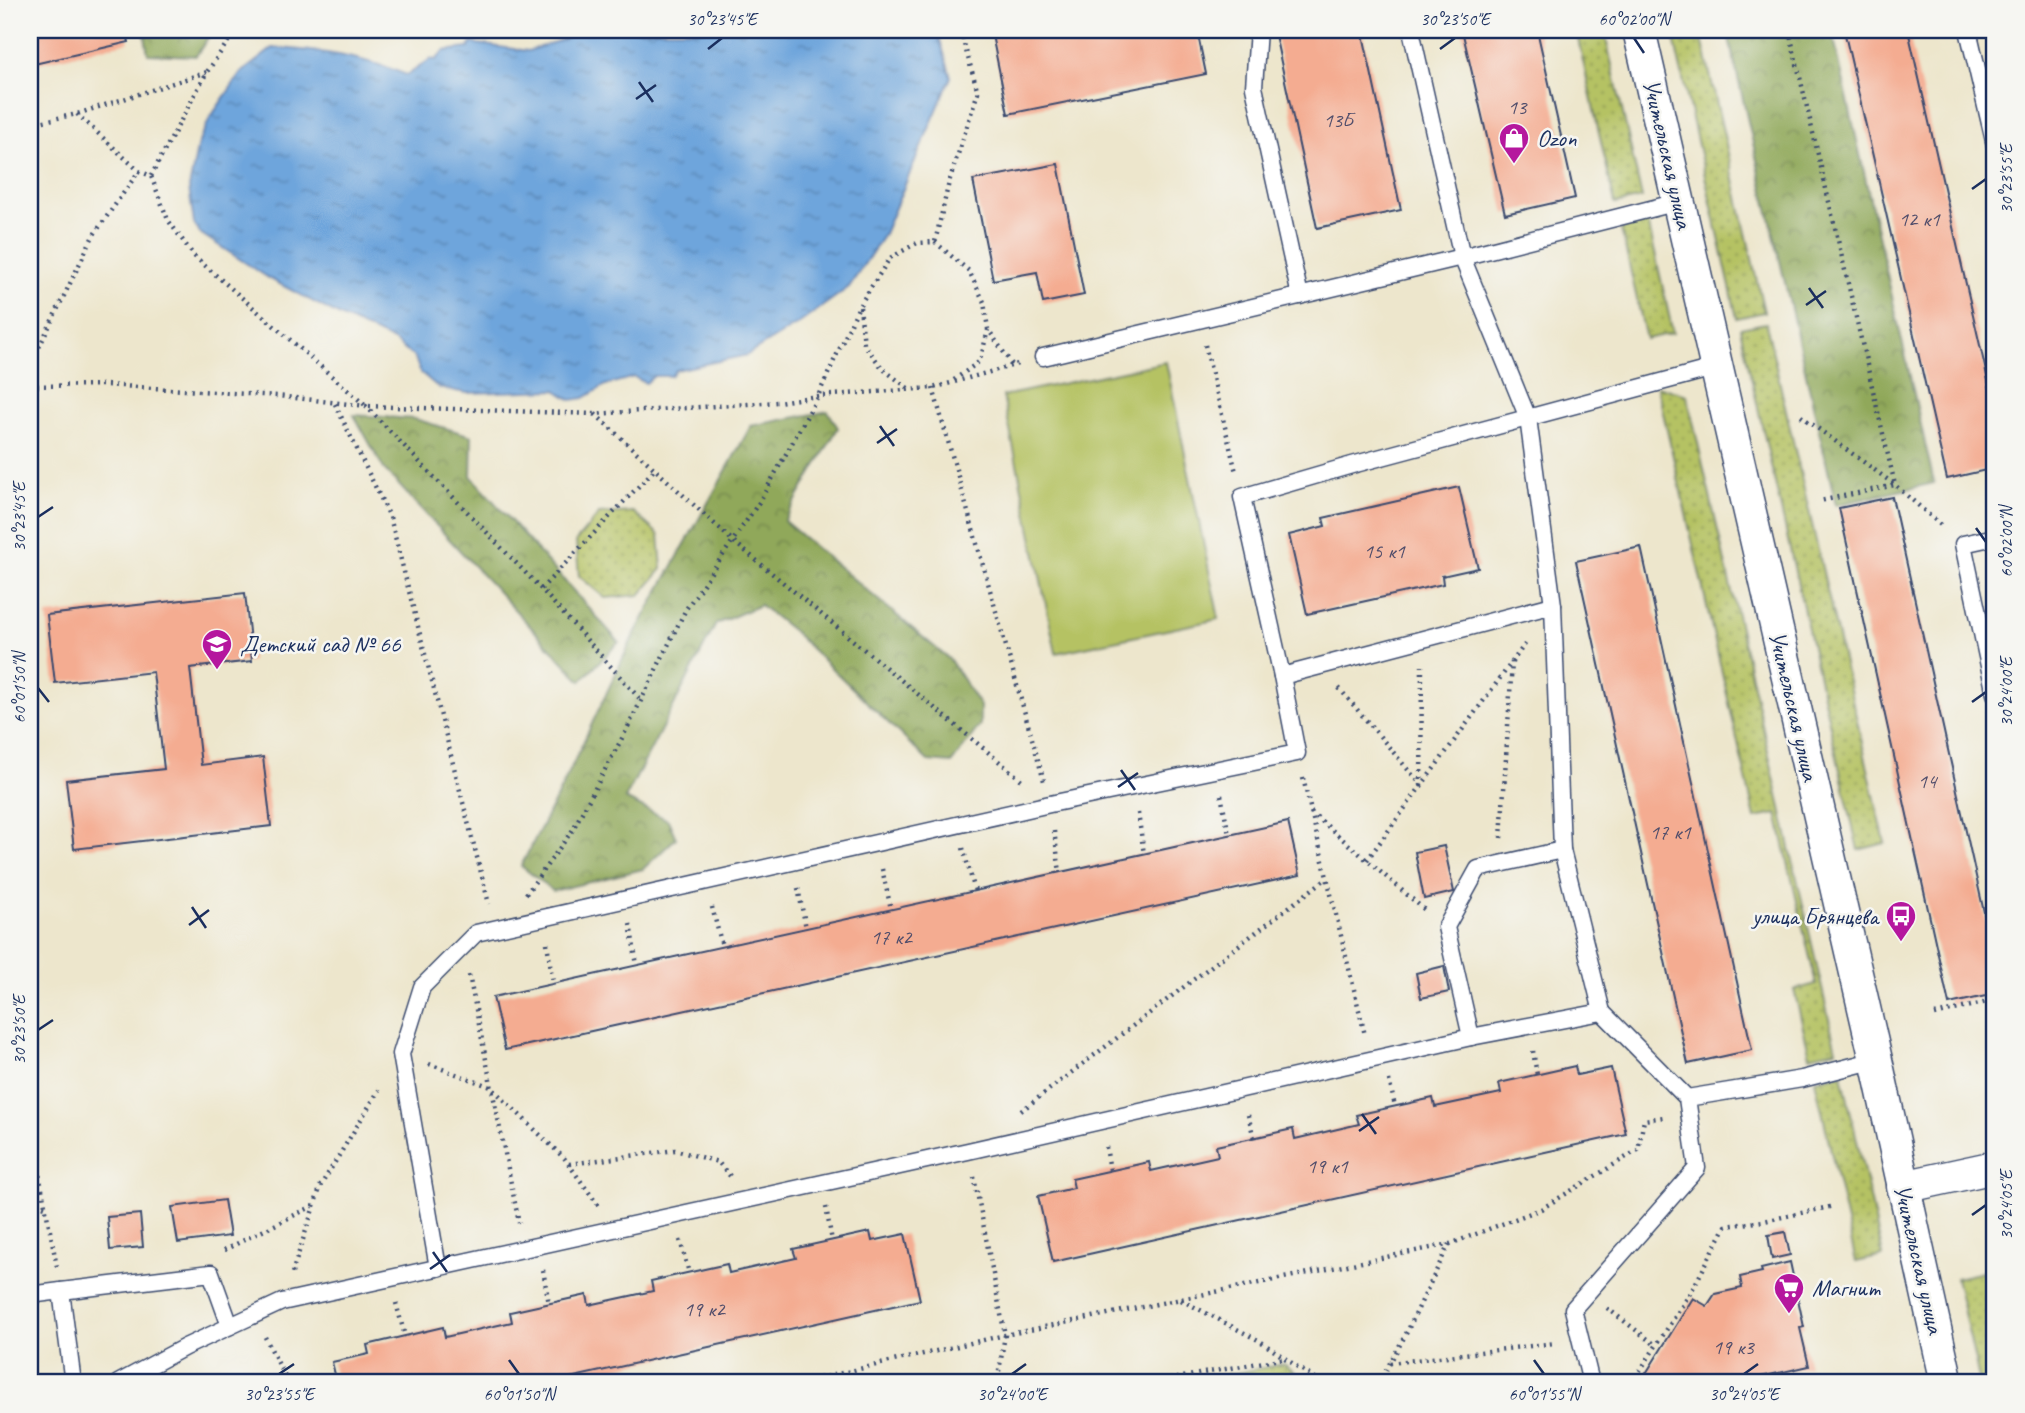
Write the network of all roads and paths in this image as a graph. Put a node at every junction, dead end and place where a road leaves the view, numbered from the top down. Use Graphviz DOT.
graph roads {
  1 [pos="236,30"];
  2 [pos="960,30"];
  3 [pos="1258,30"];
  4 [pos="1411,30"];
  5 [pos="1639,30"];
  6 [pos="1789,30"];
  7 [pos="1968,30"];
  8 [pos="206,72"];
  9 [pos="77,114"];
  10 [pos="30,124"];
  11 [pos="1995,145"];
  12 [pos="139,171"];
  13 [pos="151,176"];
  14 [pos="1678,202"];
  15 [pos="935,242"];
  16 [pos="1462,257"];
  17 [pos="1300,296"];
  18 [pos="859,306"];
  19 [pos="1199,320"];
  20 [pos="988,329"];
  21 [pos="1043,357"];
  22 [pos="30,366"];
  23 [pos="1013,366"];
  24 [pos="1717,367"];
  25 [pos="951,383"];
  26 [pos="30,386"];
  27 [pos="933,388"];
  28 [pos="909,389"];
  29 [pos="818,396"];
  30 [pos="335,404"];
  31 [pos="366,406"];
  32 [pos="594,414"];
  33 [pos="1801,416"];
  34 [pos="1528,418"];
  35 [pos="655,469"];
  36 [pos="1895,485"];
  37 [pos="1242,497"];
  38 [pos="1820,501"];
  39 [pos="1995,537"];
  40 [pos="733,541"];
  41 [pos="1963,544"];
  42 [pos="541,589"];
  43 [pos="1553,605"];
  44 [pos="1422,640"];
  45 [pos="1513,661"];
  46 [pos="1320,666"];
  47 [pos="1282,676"];
  48 [pos="1995,694"];
  49 [pos="641,700"];
  50 [pos="1297,753"];
  51 [pos="1216,770"];
  52 [pos="1421,785"];
  53 [pos="1134,787"];
  54 [pos="1050,804"];
  55 [pos="1311,812"];
  56 [pos="957,825"];
  57 [pos="1228,835"];
  58 [pos="876,844"];
  59 [pos="1562,850"];
  60 [pos="1144,854"];
  61 [pos="1367,860"];
  62 [pos="792,862"];
  63 [pos="1500,864"];
  64 [pos="1060,872"];
  65 [pos="1327,878"];
  66 [pos="706,882"];
  67 [pos="975,891"];
  68 [pos="626,900"];
  69 [pos="891,909"];
  70 [pos="543,918"];
  71 [pos="1446,927"];
  72 [pos="806,928"];
  73 [pos="496,929"];
  74 [pos="463,946"];
  75 [pos="722,946"];
  76 [pos="637,965"];
  77 [pos="553,984"];
  78 [pos="1995,1000"];
  79 [pos="1602,1012"];
  80 [pos="1935,1015"];
  81 [pos="1471,1037"];
  82 [pos="401,1054"];
  83 [pos="1371,1059"];
  84 [pos="1876,1060"];
  85 [pos="491,1087"];
  86 [pos="1687,1098"];
  87 [pos="1012,1118"];
  88 [pos="30,1127"];
  89 [pos="968,1151"];
  90 [pos="569,1164"];
  91 [pos="1995,1167"];
  92 [pos="1903,1187"];
  93 [pos="750,1199"];
  94 [pos="30,1201"];
  95 [pos="314,1205"];
  96 [pos="1834,1206"];
  97 [pos="45,1207"];
  98 [pos="1541,1209"];
  99 [pos="614,1229"];
  100 [pos="1450,1244"];
  101 [pos="531,1247"];
  102 [pos="438,1268"];
  103 [pos="211,1273"];
  104 [pos="389,1279"];
  105 [pos="61,1291"];
  106 [pos="1587,1294"];
  107 [pos="30,1295"];
  108 [pos="1179,1299"];
  109 [pos="282,1302"];
  110 [pos="549,1304"];
  111 [pos="255,1316"];
  112 [pos="230,1326"];
  113 [pos="1005,1335"];
  114 [pos="405,1336"];
  115 [pos="1540,1346"];
  116 [pos="1657,1346"];
  117 [pos="1287,1358"];
  118 [pos="1390,1363"];
  119 [pos="73,1383"];
  120 [pos="118,1383"];
  121 [pos="288,1383"];
  122 [pos="799,1383"];
  123 [pos="997,1383"];
  124 [pos="1149,1383"];
  125 [pos="1321,1383"];
  126 [pos="1379,1383"];
  127 [pos="1591,1383"];
  128 [pos="1632,1383"];
  129 [pos="1947,1383"];
  1 -- 8 [label="path"];
  2 -- 15 [label="path"];
  3 -- 17 [label="lane"];
  4 -- 16 [label="lane"];
  5 -- 14 [label="street, Учительская улица"];
  6 -- 36 [label="path"];
  7 -- 11 [label="lane"];
  8 -- 9 [label="path"];
  8 -- 13 [label="path"];
  9 -- 10 [label="path"];
  9 -- 12 [label="path"];
  12 -- 13 [label="path"];
  12 -- 22 [label="path"];
  13 -- 31 [label="path"];
  14 -- 16 [label="lane"];
  14 -- 24 [label="street, Учительская улица"];
  15 -- 18 [label="path"];
  15 -- 20 [label="path"];
  16 -- 17 [label="lane"];
  16 -- 34 [label="lane"];
  17 -- 19 [label="lane"];
  18 -- 28 [label="path"];
  18 -- 29 [label="path"];
  19 -- 21 [label="lane"];
  19 -- 37 [label="path"];
  20 -- 23 [label="path"];
  20 -- 25 [label="path"];
  21 -- 23 [label="path"];
  23 -- 25 [label="path"];
  24 -- 34 [label="lane"];
  24 -- 84 [label="street, Учительская улица"];
  25 -- 27 [label="path"];
  26 -- 30 [label="path"];
  27 -- 28 [label="path"];
  27 -- 54 [label="path"];
  28 -- 29 [label="path"];
  29 -- 32 [label="path"];
  29 -- 40 [label="path"];
  30 -- 31 [label="path"];
  30 -- 73 [label="path"];
  31 -- 32 [label="path"];
  31 -- 42 [label="path"];
  32 -- 35 [label="path"];
  33 -- 36 [label="path"];
  34 -- 37 [label="lane"];
  34 -- 43 [label="lane"];
  35 -- 40 [label="path"];
  35 -- 42 [label="path"];
  36 -- 38 [label="path"];
  36 -- 41 [label="path"];
  37 -- 47 [label="lane"];
  39 -- 41 [label="lane"];
  40 -- 49 [label="path"];
  40 -- 54 [label="path"];
  41 -- 48 [label="lane"];
  42 -- 49 [label="path"];
  43 -- 44 [label="lane"];
  43 -- 45 [label="path"];
  43 -- 59 [label="lane"];
  44 -- 46 [label="lane"];
  44 -- 52 [label="path"];
  45 -- 52 [label="path"];
  45 -- 63 [label="path"];
  46 -- 47 [label="lane"];
  46 -- 52 [label="path"];
  47 -- 50 [label="lane"];
  49 -- 73 [label="path"];
  50 -- 51 [label="lane"];
  50 -- 55 [label="path"];
  51 -- 53 [label="lane"];
  51 -- 57 [label="path"];
  52 -- 61 [label="path"];
  53 -- 54 [label="lane"];
  53 -- 60 [label="path"];
  54 -- 56 [label="lane"];
  54 -- 64 [label="path"];
  55 -- 61 [label="path"];
  55 -- 65 [label="path"];
  56 -- 58 [label="lane"];
  56 -- 67 [label="path"];
  58 -- 62 [label="lane"];
  58 -- 69 [label="path"];
  59 -- 63 [label="lane"];
  59 -- 79 [label="lane"];
  61 -- 71 [label="path"];
  62 -- 66 [label="lane"];
  62 -- 72 [label="path"];
  63 -- 71 [label="lane"];
  65 -- 83 [label="path"];
  65 -- 87 [label="path"];
  66 -- 68 [label="lane"];
  66 -- 75 [label="path"];
  68 -- 70 [label="lane"];
  68 -- 76 [label="path"];
  70 -- 73 [label="lane"];
  70 -- 77 [label="path"];
  71 -- 81 [label="lane"];
  73 -- 74 [label="lane"];
  74 -- 82 [label="lane"];
  74 -- 85 [label="path"];
  78 -- 80 [label="path"];
  79 -- 81 [label="lane"];
  79 -- 86 [label="lane"];
  81 -- 83 [label="lane"];
  82 -- 85 [label="path"];
  82 -- 95 [label="path"];
  82 -- 102 [label="lane"];
  83 -- 89 [label="lane"];
  84 -- 86 [label="lane"];
  84 -- 92 [label="street, Учительская улица"];
  85 -- 90 [label="path"];
  85 -- 101 [label="path"];
  86 -- 106 [label="lane"];
  88 -- 97 [label="path"];
  89 -- 93 [label="lane"];
  89 -- 113 [label="path"];
  90 -- 93 [label="path"];
  90 -- 99 [label="path"];
  91 -- 92 [label="street"];
  92 -- 129 [label="street, Учительская улица"];
  93 -- 99 [label="lane"];
  94 -- 97 [label="path"];
  95 -- 103 [label="path"];
  95 -- 109 [label="path"];
  96 -- 116 [label="path"];
  97 -- 105 [label="path"];
  98 -- 100 [label="path"];
  99 -- 101 [label="lane"];
  100 -- 108 [label="path"];
  100 -- 118 [label="path"];
  101 -- 102 [label="lane"];
  101 -- 110 [label="path"];
  102 -- 104 [label="lane"];
  103 -- 105 [label="lane"];
  103 -- 112 [label="lane"];
  104 -- 109 [label="lane"];
  104 -- 114 [label="path"];
  105 -- 107 [label="lane"];
  105 -- 119 [label="lane"];
  106 -- 116 [label="path"];
  106 -- 127 [label="lane"];
  108 -- 113 [label="path"];
  108 -- 117 [label="path"];
  109 -- 111 [label="lane"];
  111 -- 112 [label="lane"];
  111 -- 121 [label="path"];
  112 -- 120 [label="lane"];
  113 -- 122 [label="path"];
  113 -- 123 [label="path"];
  115 -- 118 [label="path"];
  116 -- 128 [label="path"];
  117 -- 124 [label="path"];
  117 -- 125 [label="path"];
  118 -- 126 [label="path"];
}
